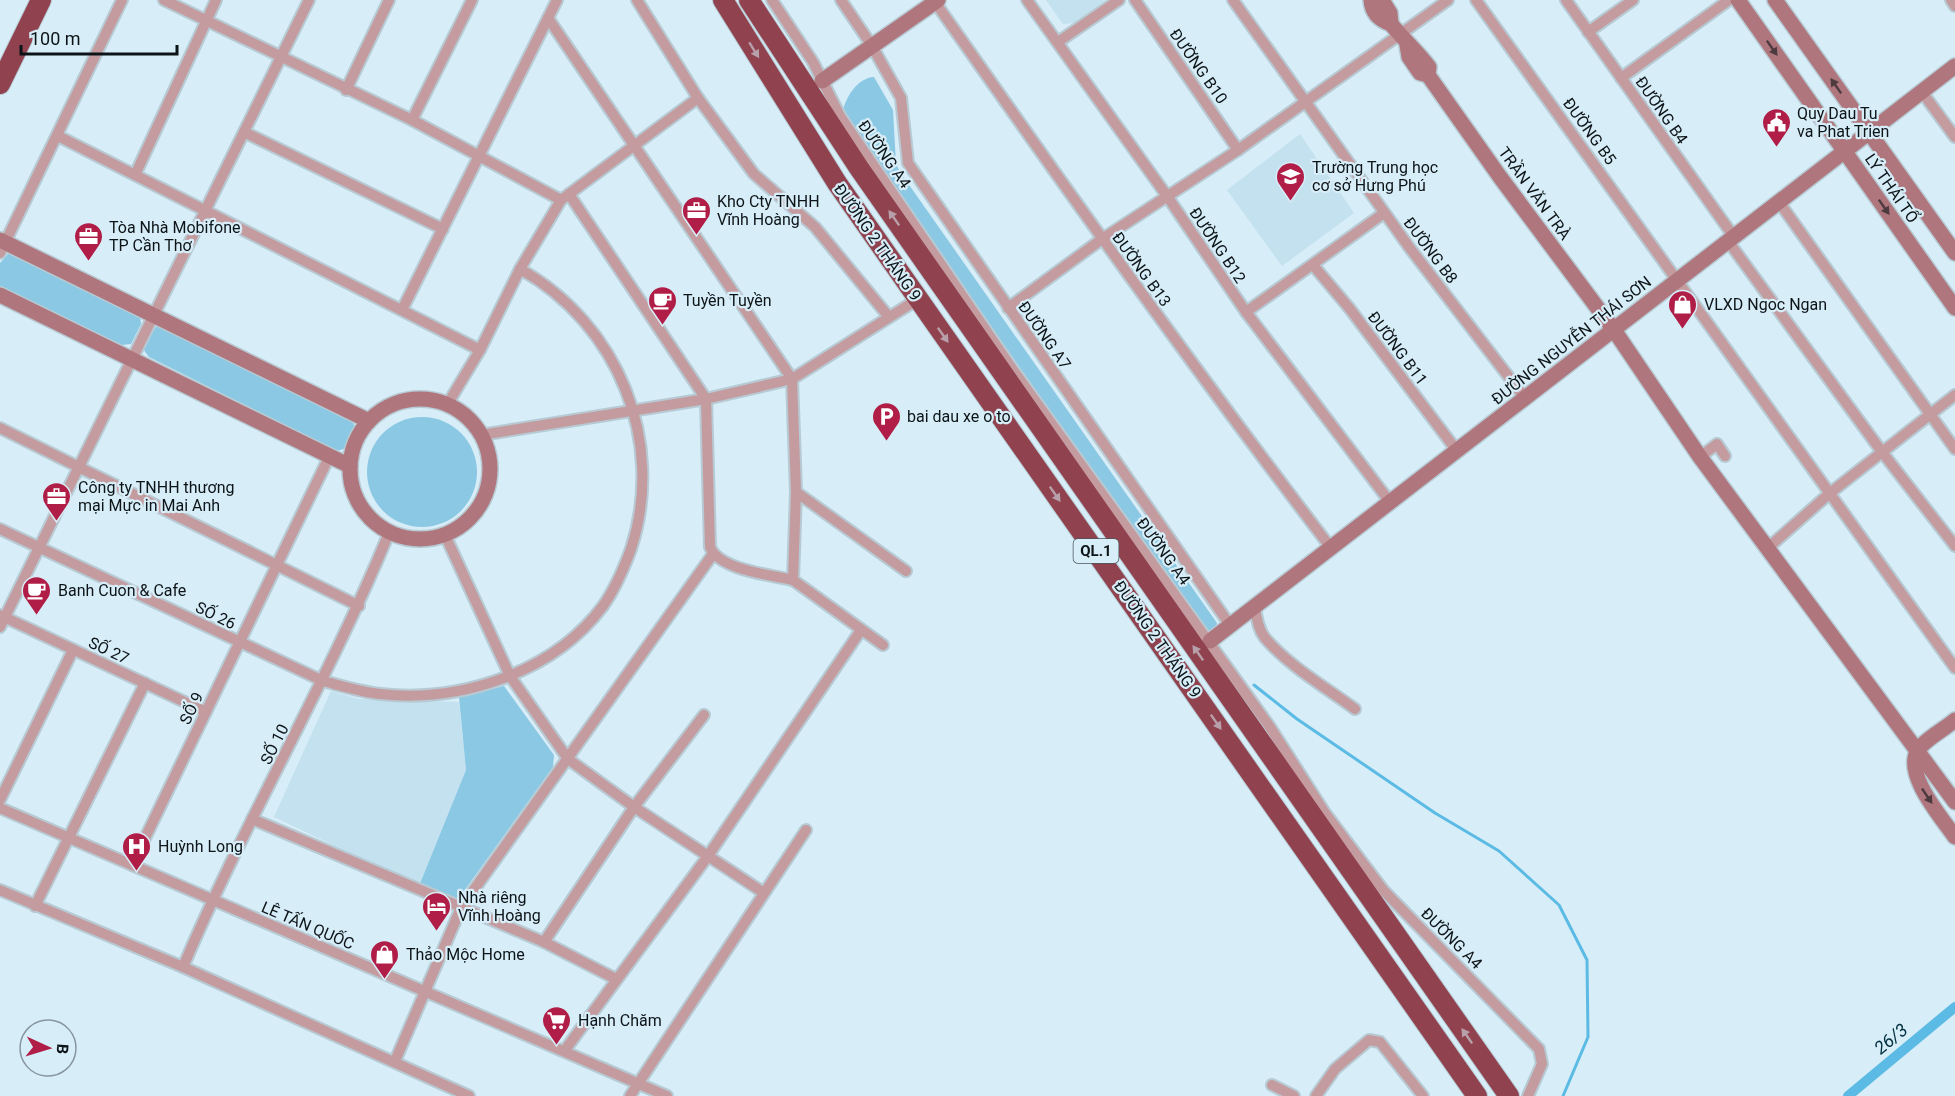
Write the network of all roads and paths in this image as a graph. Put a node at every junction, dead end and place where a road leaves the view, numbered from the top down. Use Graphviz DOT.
graph roads {
  1 [pos="40,0"];
  2 [pos="122,0"];
  3 [pos="164,0"];
  4 [pos="216,0"];
  5 [pos="309,0"];
  6 [pos="389,0"];
  7 [pos="472,0"];
  8 [pos="557,0"];
  9 [pos="637,0"];
  10 [pos="723,0"];
  11 [pos="749,0"];
  12 [pos="772,0"];
  13 [pos="841,0"];
  14 [pos="1027,0"];
  15 [pos="1119,0"];
  16 [pos="1135,0"];
  17 [pos="1233,0"];
  18 [pos="1371,0"];
  19 [pos="1382,0"];
  20 [pos="1448,0"];
  21 [pos="1476,0"];
  22 [pos="1566,0"];
  23 [pos="1632,0"];
  24 [pos="1729,0"];
  25 [pos="1738,0"];
  26 [pos="1774,0"];
  27 [pos="1951,0"];
  28 [pos="936,1"];
  29 [pos="1955,6"];
  30 [pos="548,18"];
  31 [pos="206,21"];
  32 [pos="1588,32"];
  33 [pos="1399,34"];
  34 [pos="1058,42"];
  35 [pos="872,46"];
  36 [pos="281,57"];
  37 [pos="1955,66"];
  38 [pos="1621,78"];
  39 [pos="822,81"];
  40 [pos="0,84"];
  41 [pos="346,90"];
  42 [pos="1922,92"];
  43 [pos="698,98"];
  44 [pos="1305,101"];
  45 [pos="412,120"];
  46 [pos="244,132"];
  47 [pos="1869,133"];
  48 [pos="58,136"];
  49 [pos="1955,138"];
  50 [pos="635,145"];
  51 [pos="1238,150"];
  52 [pos="1845,152"];
  53 [pos="479,155"];
  54 [pos="135,175"];
  55 [pos="1167,196"];
  56 [pos="565,197"];
  57 [pos="1779,202"];
  58 [pos="206,211"];
  59 [pos="1384,213"];
  60 [pos="443,229"];
  61 [pos="1102,239"];
  62 [pos="1731,239"];
  63 [pos="2,245"];
  64 [pos="1955,253"];
  65 [pos="1313,265"];
  66 [pos="520,269"];
  67 [pos="1678,280"];
  68 [pos="0,295"];
  69 [pos="918,299"];
  70 [pos="1008,308"];
  71 [pos="1955,308"];
  72 [pos="402,310"];
  73 [pos="1246,312"];
  74 [pos="154,315"];
  75 [pos="889,317"];
  76 [pos="1614,330"];
  77 [pos="480,350"];
  78 [pos="132,360"];
  79 [pos="792,379"];
  80 [pos="1955,395"];
  81 [pos="1524,398"];
  82 [pos="706,399"];
  83 [pos="447,405"];
  84 [pos="634,410"];
  85 [pos="1930,415"];
  86 [pos="369,421"];
  87 [pos="0,428"];
  88 [pos="481,435"];
  89 [pos="1955,448"];
  90 [pos="1457,451"];
  91 [pos="1882,452"];
  92 [pos="330,455"];
  93 [pos="1725,456"];
  94 [pos="1700,457"];
  95 [pos="350,466"];
  96 [pos="79,468"];
  97 [pos="796,492"];
  98 [pos="1830,493"];
  99 [pos="1390,502"];
  100 [pos="0,529"];
  101 [pos="389,532"];
  102 [pos="445,535"];
  103 [pos="1955,546"];
  104 [pos="1769,547"];
  105 [pos="40,548"];
  106 [pos="1331,548"];
  107 [pos="713,554"];
  108 [pos="277,566"];
  109 [pos="906,571"];
  110 [pos="793,580"];
  111 [pos="359,606"];
  112 [pos="1255,606"];
  113 [pos="2,620"];
  114 [pos="1230,626"];
  115 [pos="861,630"];
  116 [pos="1210,641"];
  117 [pos="239,643"];
  118 [pos="882,645"];
  119 [pos="73,650"];
  120 [pos="1955,668"];
  121 [pos="510,676"];
  122 [pos="323,681"];
  123 [pos="145,683"];
  124 [pos="1355,709"];
  125 [pos="206,712"];
  126 [pos="704,715"];
  127 [pos="1955,720"];
  128 [pos="1918,750"];
  129 [pos="568,759"];
  130 [pos="0,800"];
  131 [pos="1955,802"];
  132 [pos="634,807"];
  133 [pos="0,808"];
  134 [pos="252,819"];
  135 [pos="806,830"];
  136 [pos="68,836"];
  137 [pos="1955,837"];
  138 [pos="708,856"];
  139 [pos="132,865"];
  140 [pos="0,890"];
  141 [pos="764,893"];
  142 [pos="212,900"];
  143 [pos="35,906"];
  144 [pos="461,908"];
  145 [pos="544,942"];
  146 [pos="183,967"];
  147 [pos="616,978"];
  148 [pos="424,991"];
  149 [pos="565,1050"];
  150 [pos="395,1061"];
  151 [pos="1272,1085"];
  152 [pos="1505,1090"];
  153 [pos="633,1092"];
  154 [pos="469,1096"];
  155 [pos="667,1096"];
  156 [pos="1294,1096"];
  157 [pos="1316,1096"];
  158 [pos="1423,1096"];
  159 [pos="1477,1096"];
  160 [pos="1528,1096"];
  1 -- 40 [label="highway"];
  2 -- 48 [label="street"];
  3 -- 31 [label="street"];
  4 -- 31 [label="street"];
  5 -- 36 [label="street"];
  6 -- 41 [label="street"];
  7 -- 45 [label="street"];
  8 -- 30 [label="street"];
  9 -- 43 [label="street"];
  10 -- 69 [label="highway, ĐƯỜNG 2 THÁNG 9 / QL.1, one-way"];
  152 -- 11 [label="highway, ĐƯỜNG 2 THÁNG 9 / QL.1, one-way"];
  12 -- 39 [label="street, ĐƯỜNG A4"];
  13 -- 35 [label="street, ĐƯỜNG A7"];
  14 -- 34 [label="street, ĐƯỜNG B12"];
  15 -- 34 [label="street"];
  16 -- 51 [label="street, ĐƯỜNG B10"];
  17 -- 44 [label="street, ĐƯỜNG B8"];
  18 -- 33 [label="street, TRẦN VĂN TRÀ"];
  19 -- 33 [label="street, TRẦN VĂN TRÀ"];
  20 -- 33 [label="street"];
  21 -- 67 [label="street, ĐƯỜNG B5"];
  22 -- 32 [label="street, ĐƯỜNG B4"];
  23 -- 32 [label="street"];
  24 -- 38 [label="street"];
  25 -- 52 [label="street, LÝ THÁI TỔ, one-way"];
  47 -- 26 [label="street, LÝ THÁI TỔ, one-way"];
  27 -- 29 [label="street"];
  28 -- 35 [label="street"];
  28 -- 61 [label="street, ĐƯỜNG B13"];
  30 -- 50 [label="street"];
  30 -- 53 [label="street"];
  31 -- 36 [label="street"];
  31 -- 54 [label="street"];
  32 -- 38 [label="street, ĐƯỜNG B4"];
  33 -- 44 [label="street"];
  33 -- 76 [label="street, TRẦN VĂN TRÀ"];
  34 -- 55 [label="street, ĐƯỜNG B12"];
  35 -- 39 [label="street"];
  35 -- 70 [label="street, ĐƯỜNG A7"];
  36 -- 41 [label="street"];
  36 -- 46 [label="street"];
  37 -- 42 [label="street, ĐƯỜNG NGUYỄN THÁI SƠN"];
  38 -- 62 [label="street, ĐƯỜNG B4"];
  39 -- 116 [label="street, ĐƯỜNG A4"];
  41 -- 45 [label="street"];
  42 -- 47 [label="street, ĐƯỜNG NGUYỄN THÁI SƠN"];
  42 -- 49 [label="street"];
  43 -- 50 [label="street"];
  43 -- 75 [label="street"];
  44 -- 51 [label="street"];
  44 -- 59 [label="street, ĐƯỜNG B8"];
  45 -- 53 [label="street"];
  46 -- 58 [label="street"];
  46 -- 60 [label="street"];
  47 -- 52 [label="street, ĐƯỜNG NGUYỄN THÁI SƠN"];
  47 -- 64 [label="street, LÝ THÁI TỔ"];
  48 -- 54 [label="street"];
  48 -- 63 [label="street"];
  50 -- 56 [label="street"];
  50 -- 79 [label="street"];
  51 -- 55 [label="street"];
  52 -- 57 [label="street, ĐƯỜNG NGUYỄN THÁI SƠN"];
  52 -- 71 [label="street, LÝ THÁI TỔ, one-way"];
  53 -- 56 [label="street"];
  53 -- 60 [label="street"];
  54 -- 58 [label="street"];
  55 -- 61 [label="street"];
  55 -- 73 [label="street, ĐƯỜNG B12"];
  56 -- 66 [label="street"];
  56 -- 82 [label="street"];
  57 -- 62 [label="street, ĐƯỜNG NGUYỄN THÁI SƠN"];
  57 -- 85 [label="street"];
  58 -- 72 [label="street"];
  58 -- 74 [label="street"];
  59 -- 65 [label="street"];
  59 -- 81 [label="street, ĐƯỜNG B8"];
  60 -- 72 [label="street"];
  61 -- 70 [label="street"];
  61 -- 106 [label="street, ĐƯỜNG B13"];
  62 -- 67 [label="street, ĐƯỜNG NGUYỄN THÁI SƠN"];
  62 -- 91 [label="street, ĐƯỜNG B4"];
  63 -- 74 [label="street"];
  65 -- 73 [label="street"];
  65 -- 90 [label="street, ĐƯỜNG B11"];
  66 -- 77 [label="street"];
  66 -- 84 [label="street, SỐ 26"];
  67 -- 76 [label="street, ĐƯỜNG NGUYỄN THÁI SƠN"];
  67 -- 98 [label="street, ĐƯỜNG B5"];
  68 -- 78 [label="street"];
  69 -- 75 [label="street"];
  69 -- 159 [label="highway, ĐƯỜNG 2 THÁNG 9 / QL.1, one-way"];
  70 -- 114 [label="street, ĐƯỜNG A7"];
  72 -- 77 [label="street"];
  73 -- 99 [label="street, ĐƯỜNG B12"];
  74 -- 78 [label="street"];
  74 -- 86 [label="street"];
  75 -- 79 [label="street"];
  76 -- 81 [label="street, ĐƯỜNG NGUYỄN THÁI SƠN"];
  76 -- 94 [label="street, TRẦN VĂN TRÀ"];
  77 -- 83 [label="street"];
  78 -- 92 [label="street"];
  78 -- 96 [label="street"];
  79 -- 82 [label="street"];
  79 -- 97 [label="street"];
  80 -- 85 [label="street"];
  81 -- 90 [label="street, ĐƯỜNG NGUYỄN THÁI SƠN"];
  82 -- 84 [label="street"];
  82 -- 107 [label="street"];
  83 -- 86 [label="street"];
  83 -- 88 [label="street"];
  84 -- 88 [label="street"];
  84 -- 121 [label="street, SỐ 26"];
  85 -- 89 [label="street"];
  85 -- 91 [label="street"];
  86 -- 95 [label="street"];
  87 -- 96 [label="street"];
  88 -- 102 [label="street"];
  90 -- 99 [label="street, ĐƯỜNG NGUYỄN THÁI SƠN"];
  91 -- 98 [label="street"];
  91 -- 103 [label="street, ĐƯỜNG B4"];
  92 -- 95 [label="street"];
  92 -- 108 [label="street, SỐ 9"];
  93 -- 94 [label="street"];
  94 -- 104 [label="street, TRẦN VĂN TRÀ"];
  95 -- 101 [label="street"];
  96 -- 105 [label="street"];
  96 -- 108 [label="street"];
  97 -- 109 [label="street"];
  97 -- 110 [label="street"];
  98 -- 104 [label="street"];
  98 -- 120 [label="street, ĐƯỜNG B5"];
  99 -- 106 [label="street, ĐƯỜNG NGUYỄN THÁI SƠN"];
  100 -- 105 [label="street, SỐ 26"];
  101 -- 102 [label="street"];
  101 -- 111 [label="street, SỐ 10"];
  102 -- 121 [label="street"];
  104 -- 128 [label="street, TRẦN VĂN TRÀ"];
  105 -- 113 [label="street"];
  105 -- 117 [label="street, SỐ 26"];
  106 -- 112 [label="street, ĐƯỜNG NGUYỄN THÁI SƠN"];
  107 -- 110 [label="street"];
  107 -- 129 [label="street"];
  108 -- 111 [label="street"];
  108 -- 117 [label="street, SỐ 9"];
  110 -- 115 [label="street"];
  111 -- 122 [label="street, SỐ 10"];
  112 -- 114 [label="street, ĐƯỜNG NGUYỄN THÁI SƠN"];
  112 -- 124 [label="street"];
  113 -- 119 [label="street, SỐ 27"];
  114 -- 116 [label="street, ĐƯỜNG NGUYỄN THÁI SƠN"];
  115 -- 118 [label="street"];
  115 -- 138 [label="street"];
  116 -- 160 [label="street, ĐƯỜNG A4"];
  117 -- 122 [label="street, SỐ 26"];
  117 -- 125 [label="street, SỐ 9"];
  119 -- 123 [label="street, SỐ 27"];
  119 -- 130 [label="street"];
  121 -- 122 [label="street, SỐ 26"];
  121 -- 129 [label="street"];
  122 -- 134 [label="street, SỐ 10"];
  123 -- 125 [label="street, SỐ 27"];
  123 -- 136 [label="street"];
  125 -- 139 [label="street, SỐ 9"];
  126 -- 132 [label="street"];
  127 -- 128 [label="street"];
  128 -- 131 [label="street, TRẦN VĂN TRÀ"];
  128 -- 137 [label="street, one-way"];
  129 -- 132 [label="street"];
  129 -- 144 [label="street"];
  132 -- 138 [label="street"];
  132 -- 145 [label="street"];
  133 -- 136 [label="street, LÊ TẤN QUỐC"];
  134 -- 142 [label="street, SỐ 10"];
  134 -- 144 [label="street"];
  135 -- 141 [label="street"];
  136 -- 139 [label="street, LÊ TẤN QUỐC"];
  136 -- 143 [label="street"];
  138 -- 141 [label="street"];
  138 -- 147 [label="street"];
  139 -- 142 [label="street, LÊ TẤN QUỐC"];
  140 -- 143 [label="street"];
  141 -- 153 [label="street"];
  142 -- 146 [label="street, SỐ 10"];
  142 -- 148 [label="street, LÊ TẤN QUỐC"];
  143 -- 146 [label="street"];
  144 -- 145 [label="street"];
  144 -- 148 [label="street"];
  145 -- 147 [label="street"];
  146 -- 150 [label="street"];
  147 -- 149 [label="street"];
  148 -- 149 [label="street, LÊ TẤN QUỐC"];
  148 -- 150 [label="street"];
  149 -- 153 [label="street, LÊ TẤN QUỐC"];
  150 -- 154 [label="street"];
  151 -- 156 [label="street"];
  153 -- 155 [label="street, LÊ TẤN QUỐC"];
  157 -- 158 [label="street"];
}
